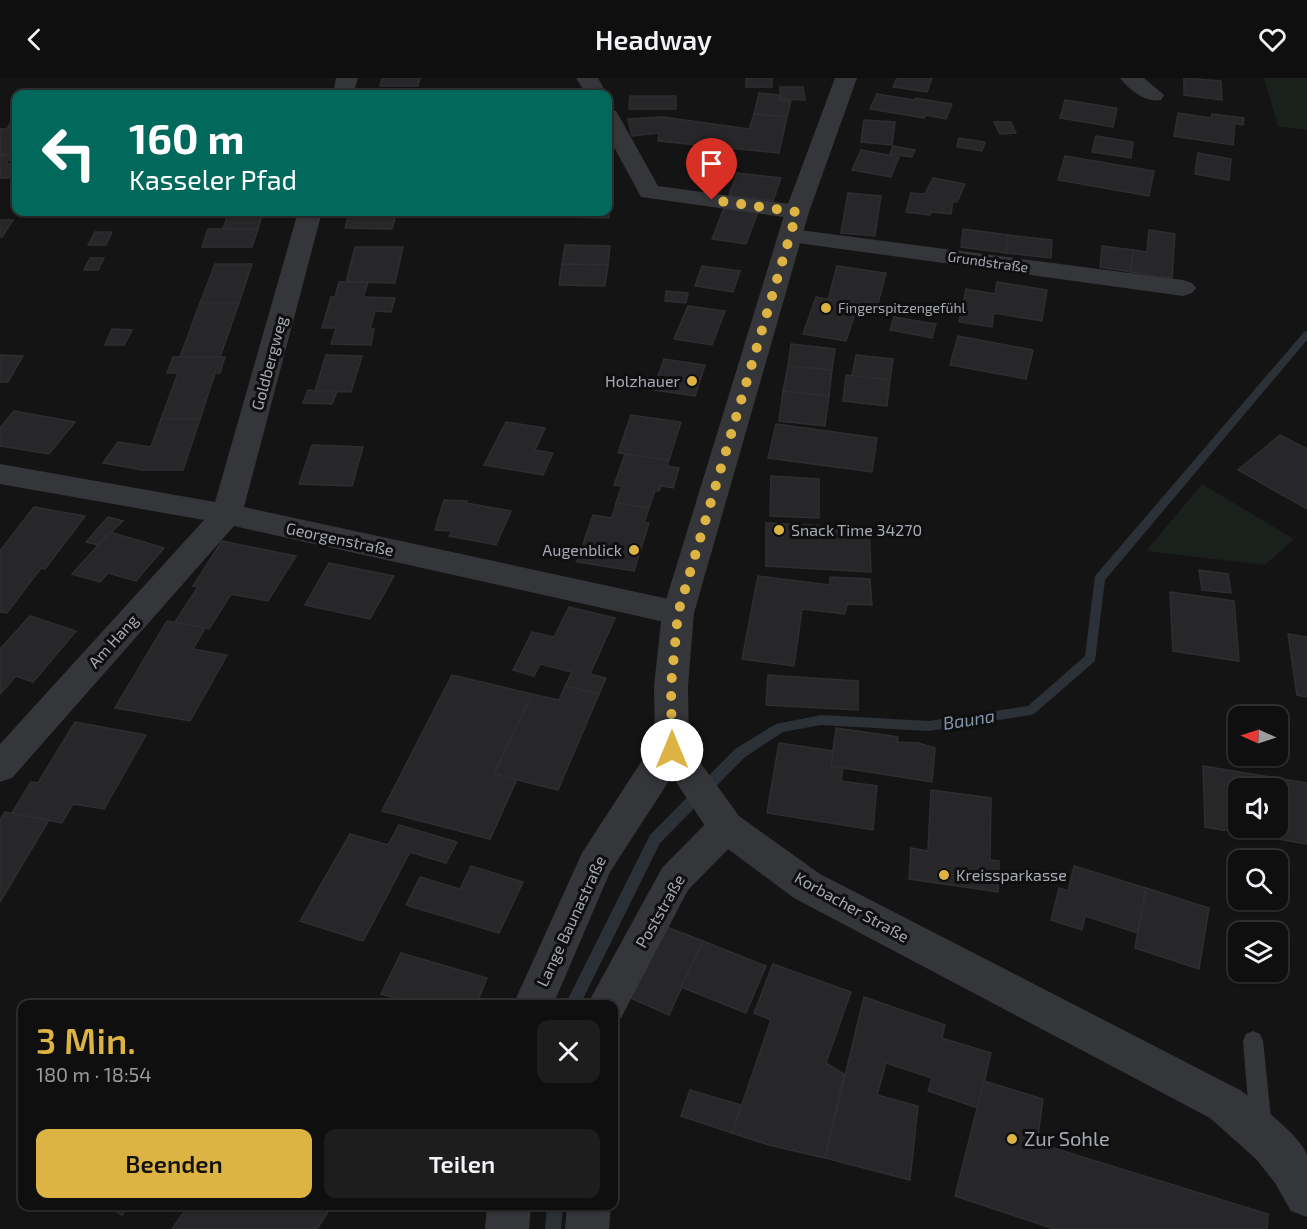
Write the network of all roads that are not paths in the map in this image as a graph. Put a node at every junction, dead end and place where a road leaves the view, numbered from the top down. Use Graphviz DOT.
graph roads {
  1 [pos="846,78"];
  2 [pos="1131,78"];
  3 [pos="1152,95"];
  4 [pos="612,123"];
  5 [pos="309,216"];
  6 [pos="794,224"];
  7 [pos="1184,288"];
  8 [pos="0,474"];
  9 [pos="227,514"];
  10 [pos="678,613"];
  11 [pos="672,750"];
  12 [pos="0,768"];
  13 [pos="726,827"];
  14 [pos="535,1000"];
  15 [pos="610,1000"];
  16 [pos="1253,1041"];
  17 [pos="1262,1131"];
  18 [pos="1307,1195"];
  19 [pos="509,1210"];
  20 [pos="589,1210"];
  21 [pos="507,1229"];
  22 [pos="587,1229"];
  1 -- 6 [label="street"];
  2 -- 3 [label="street"];
  4 -- 6 [label="street, Grundstraße"];
  5 -- 9 [label="street, Goldbergweg"];
  6 -- 7 [label="street, Grundstraße"];
  6 -- 10 [label="street"];
  8 -- 9 [label="street, Georgenstraße"];
  9 -- 10 [label="street, Georgenstraße"];
  9 -- 12 [label="street, Am Hang"];
  10 -- 11 [label="street"];
  11 -- 13 [label="street, Korbacher Straße"];
  11 -- 14 [label="street, Lange Baunastraße"];
  13 -- 15 [label="street, Poststraße"];
  13 -- 17 [label="street, Korbacher Straße"];
  16 -- 17 [label="lane"];
  17 -- 18 [label="street, Korbacher Straße"];
  19 -- 21 [label="street"];
  20 -- 22 [label="street"];
}
